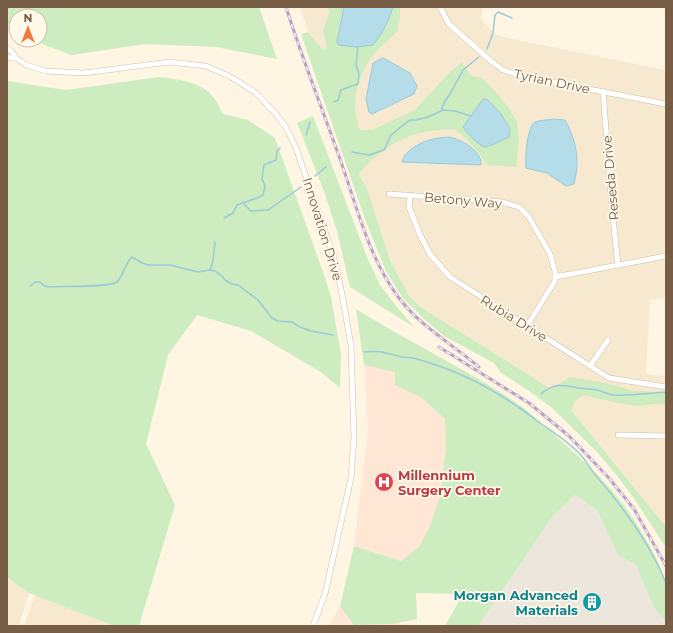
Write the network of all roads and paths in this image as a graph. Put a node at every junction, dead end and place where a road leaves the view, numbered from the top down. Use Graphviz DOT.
graph roads {
  1 [pos="440,7"];
  2 [pos="7,48"];
  3 [pos="7,56"];
  4 [pos="16,58"];
  5 [pos="603,91"];
  6 [pos="666,104"];
  7 [pos="389,194"];
  8 [pos="410,195"];
  9 [pos="666,256"];
  10 [pos="618,265"];
  11 [pos="555,277"];
  12 [pos="527,326"];
  13 [pos="608,340"];
  14 [pos="590,366"];
  15 [pos="666,387"];
  16 [pos="618,435"];
  17 [pos="666,436"];
  18 [pos="313,626"];
  1 -- 5 [label="street, Tyrian Drive"];
  2 -- 4 [label="street, Innovation Drive"];
  3 -- 4 [label="street, Innovation Drive"];
  4 -- 18 [label="street, Innovation Drive"];
  5 -- 6 [label="street, Tyrian Drive"];
  5 -- 10 [label="street, Reseda Drive"];
  7 -- 8 [label="street, Betony Way"];
  8 -- 11 [label="street, Betony Way"];
  8 -- 12 [label="street, Rubia Drive"];
  9 -- 10 [label="street"];
  10 -- 11 [label="street"];
  11 -- 12 [label="street"];
  12 -- 14 [label="street, Rubia Drive"];
  13 -- 14 [label="street"];
  14 -- 15 [label="street, Rubia Drive"];
  16 -- 17 [label="street"];
}
